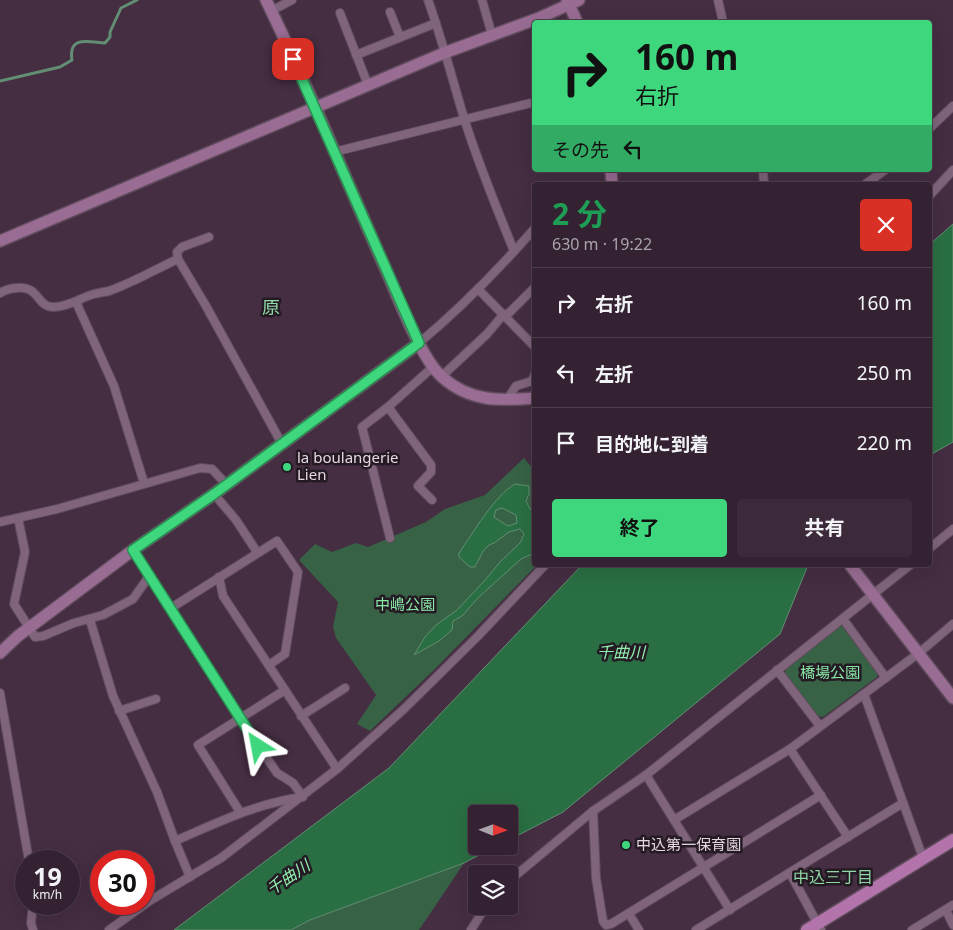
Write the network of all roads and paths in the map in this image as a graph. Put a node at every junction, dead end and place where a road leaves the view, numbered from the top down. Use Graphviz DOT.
graph roads {
  1 [pos="292,0"];
  2 [pos="428,0"];
  3 [pos="482,0"];
  4 [pos="718,0"];
  5 [pos="572,2"];
  6 [pos="269,5"];
  7 [pos="390,12"];
  8 [pos="340,13"];
  9 [pos="576,20"];
  10 [pos="723,20"];
  11 [pos="436,23"];
  12 [pos="492,35"];
  13 [pos="400,37"];
  14 [pos="444,53"];
  15 [pos="356,55"];
  16 [pos="368,85"];
  17 [pos="532,103"];
  18 [pos="953,106"];
  19 [pos="314,108"];
  20 [pos="464,120"];
  21 [pos="932,126"];
  22 [pos="334,152"];
  23 [pos="953,170"];
  24 [pos="882,172"];
  25 [pos="868,182"];
  26 [pos="932,193"];
  27 [pos="209,238"];
  28 [pos="532,239"];
  29 [pos="0,241"];
  30 [pos="514,251"];
  31 [pos="178,259"];
  32 [pos="478,289"];
  33 [pos="532,290"];
  34 [pos="0,293"];
  35 [pos="76,302"];
  36 [pos="504,315"];
  37 [pos="419,343"];
  38 [pos="532,345"];
  39 [pos="433,367"];
  40 [pos="442,376"];
  41 [pos="532,381"];
  42 [pos="532,398"];
  43 [pos="506,400"];
  44 [pos="388,407"];
  45 [pos="282,444"];
  46 [pos="144,483"];
  47 [pos="226,484"];
  48 [pos="214,494"];
  49 [pos="432,500"];
  50 [pos="18,518"];
  51 [pos="0,522"];
  52 [pos="953,530"];
  53 [pos="390,538"];
  54 [pos="932,546"];
  55 [pos="133,550"];
  56 [pos="257,552"];
  57 [pos="543,567"];
  58 [pos="852,567"];
  59 [pos="907,567"];
  60 [pos="150,575"];
  61 [pos="219,578"];
  62 [pos="872,591"];
  63 [pos="171,608"];
  64 [pos="843,619"];
  65 [pos="90,620"];
  66 [pos="953,624"];
  67 [pos="29,627"];
  68 [pos="0,653"];
  69 [pos="919,653"];
  70 [pos="269,665"];
  71 [pos="777,670"];
  72 [pos="886,678"];
  73 [pos="344,688"];
  74 [pos="285,690"];
  75 [pos="0,693"];
  76 [pos="864,694"];
  77 [pos="953,698"];
  78 [pos="156,699"];
  79 [pos="120,711"];
  80 [pos="302,716"];
  81 [pos="240,718"];
  82 [pos="820,726"];
  83 [pos="790,749"];
  84 [pos="337,769"];
  85 [pos="646,775"];
  86 [pos="821,795"];
  87 [pos="303,797"];
  88 [pos="903,803"];
  89 [pos="593,811"];
  90 [pos="240,812"];
  91 [pos="674,820"];
  92 [pos="848,837"];
  93 [pos="953,840"];
  94 [pos="175,841"];
  95 [pos="27,850"];
  96 [pos="923,858"];
  97 [pos="703,866"];
  98 [pos="790,873"];
  99 [pos="518,874"];
  100 [pos="190,877"];
  101 [pos="953,905"];
  102 [pos="730,910"];
  103 [pos="946,910"];
  104 [pos="629,914"];
  105 [pos="32,915"];
  106 [pos="480,915"];
  107 [pos="953,925"];
  108 [pos="605,927"];
  109 [pos="815,928"];
  110 [pos="33,930"];
  111 [pos="109,930"];
  112 [pos="471,930"];
  113 [pos="639,930"];
  114 [pos="696,930"];
  115 [pos="912,930"];
  1 -- 6 [label="street"];
  2 -- 11 [label="street"];
  3 -- 12 [label="street"];
  4 -- 10 [label="street"];
  5 -- 9 [label="street"];
  5 -- 12 [label="street"];
  6 -- 19 [label="street"];
  7 -- 13 [label="street"];
  8 -- 15 [label="street"];
  11 -- 13 [label="street"];
  11 -- 14 [label="street"];
  12 -- 14 [label="street"];
  13 -- 15 [label="street"];
  14 -- 16 [label="street"];
  14 -- 20 [label="street"];
  15 -- 16 [label="street"];
  16 -- 19 [label="street"];
  17 -- 20 [label="street"];
  18 -- 21 [label="street"];
  19 -- 22 [label="street"];
  19 -- 29 [label="street"];
  20 -- 22 [label="street"];
  20 -- 30 [label="street"];
  22 -- 37 [label="street"];
  23 -- 26 [label="street"];
  24 -- 25 [label="street"];
  27 -- 31 [label="street"];
  28 -- 30 [label="street"];
  30 -- 32 [label="street"];
  31 -- 35 [label="street"];
  31 -- 45 [label="street"];
  32 -- 36 [label="street"];
  32 -- 37 [label="street"];
  33 -- 36 [label="street"];
  34 -- 35 [label="street"];
  35 -- 46 [label="street"];
  36 -- 38 [label="street"];
  36 -- 40 [label="street"];
  37 -- 39 [label="street"];
  37 -- 45 [label="street"];
  39 -- 40 [label="street"];
  39 -- 44 [label="street"];
  40 -- 43 [label="street"];
  41 -- 43 [label="street"];
  42 -- 43 [label="street"];
  44 -- 49 [label="street"];
  44 -- 53 [label="street"];
  45 -- 47 [label="street"];
  46 -- 47 [label="street"];
  46 -- 50 [label="street"];
  47 -- 48 [label="street"];
  48 -- 55 [label="street"];
  48 -- 56 [label="street"];
  50 -- 51 [label="street"];
  50 -- 67 [label="street"];
  52 -- 54 [label="street"];
  55 -- 60 [label="street"];
  55 -- 67 [label="street"];
  56 -- 61 [label="street"];
  56 -- 70 [label="street"];
  57 -- 84 [label="street"];
  58 -- 62 [label="street"];
  59 -- 62 [label="street"];
  60 -- 63 [label="street"];
  60 -- 65 [label="street"];
  61 -- 63 [label="street"];
  61 -- 70 [label="street"];
  62 -- 64 [label="street"];
  62 -- 69 [label="street"];
  63 -- 81 [label="street"];
  64 -- 71 [label="street"];
  64 -- 72 [label="street"];
  65 -- 67 [label="street"];
  65 -- 79 [label="street"];
  66 -- 69 [label="street"];
  67 -- 68 [label="street"];
  69 -- 72 [label="street"];
  69 -- 77 [label="street"];
  70 -- 74 [label="street"];
  71 -- 82 [label="street"];
  71 -- 85 [label="street"];
  72 -- 76 [label="street"];
  73 -- 80 [label="street"];
  74 -- 80 [label="street"];
  74 -- 81 [label="street"];
  75 -- 95 [label="street"];
  76 -- 82 [label="street"];
  76 -- 88 [label="street"];
  78 -- 79 [label="street"];
  79 -- 94 [label="street"];
  80 -- 84 [label="street"];
  81 -- 87 [label="street"];
  81 -- 90 [label="street"];
  82 -- 83 [label="street"];
  83 -- 86 [label="street"];
  83 -- 91 [label="street"];
  84 -- 87 [label="street"];
  85 -- 89 [label="street"];
  85 -- 91 [label="street"];
  86 -- 92 [label="street"];
  86 -- 97 [label="street"];
  87 -- 90 [label="street"];
  87 -- 100 [label="street"];
  88 -- 92 [label="street"];
  88 -- 96 [label="street"];
  89 -- 99 [label="street"];
  89 -- 108 [label="street"];
  90 -- 94 [label="street"];
  91 -- 97 [label="street"];
  92 -- 98 [label="street"];
  93 -- 96 [label="main road"];
  94 -- 100 [label="street"];
  96 -- 109 [label="main road"];
  97 -- 102 [label="street"];
  97 -- 104 [label="street"];
  98 -- 102 [label="street"];
  98 -- 109 [label="street"];
  100 -- 111 [label="street"];
  101 -- 103 [label="street"];
  102 -- 114 [label="street"];
  103 -- 107 [label="street"];
  103 -- 115 [label="street"];
  104 -- 108 [label="street"];
  104 -- 113 [label="street"];
  105 -- 110 [label="street"];
  106 -- 112 [label="street"];
}
